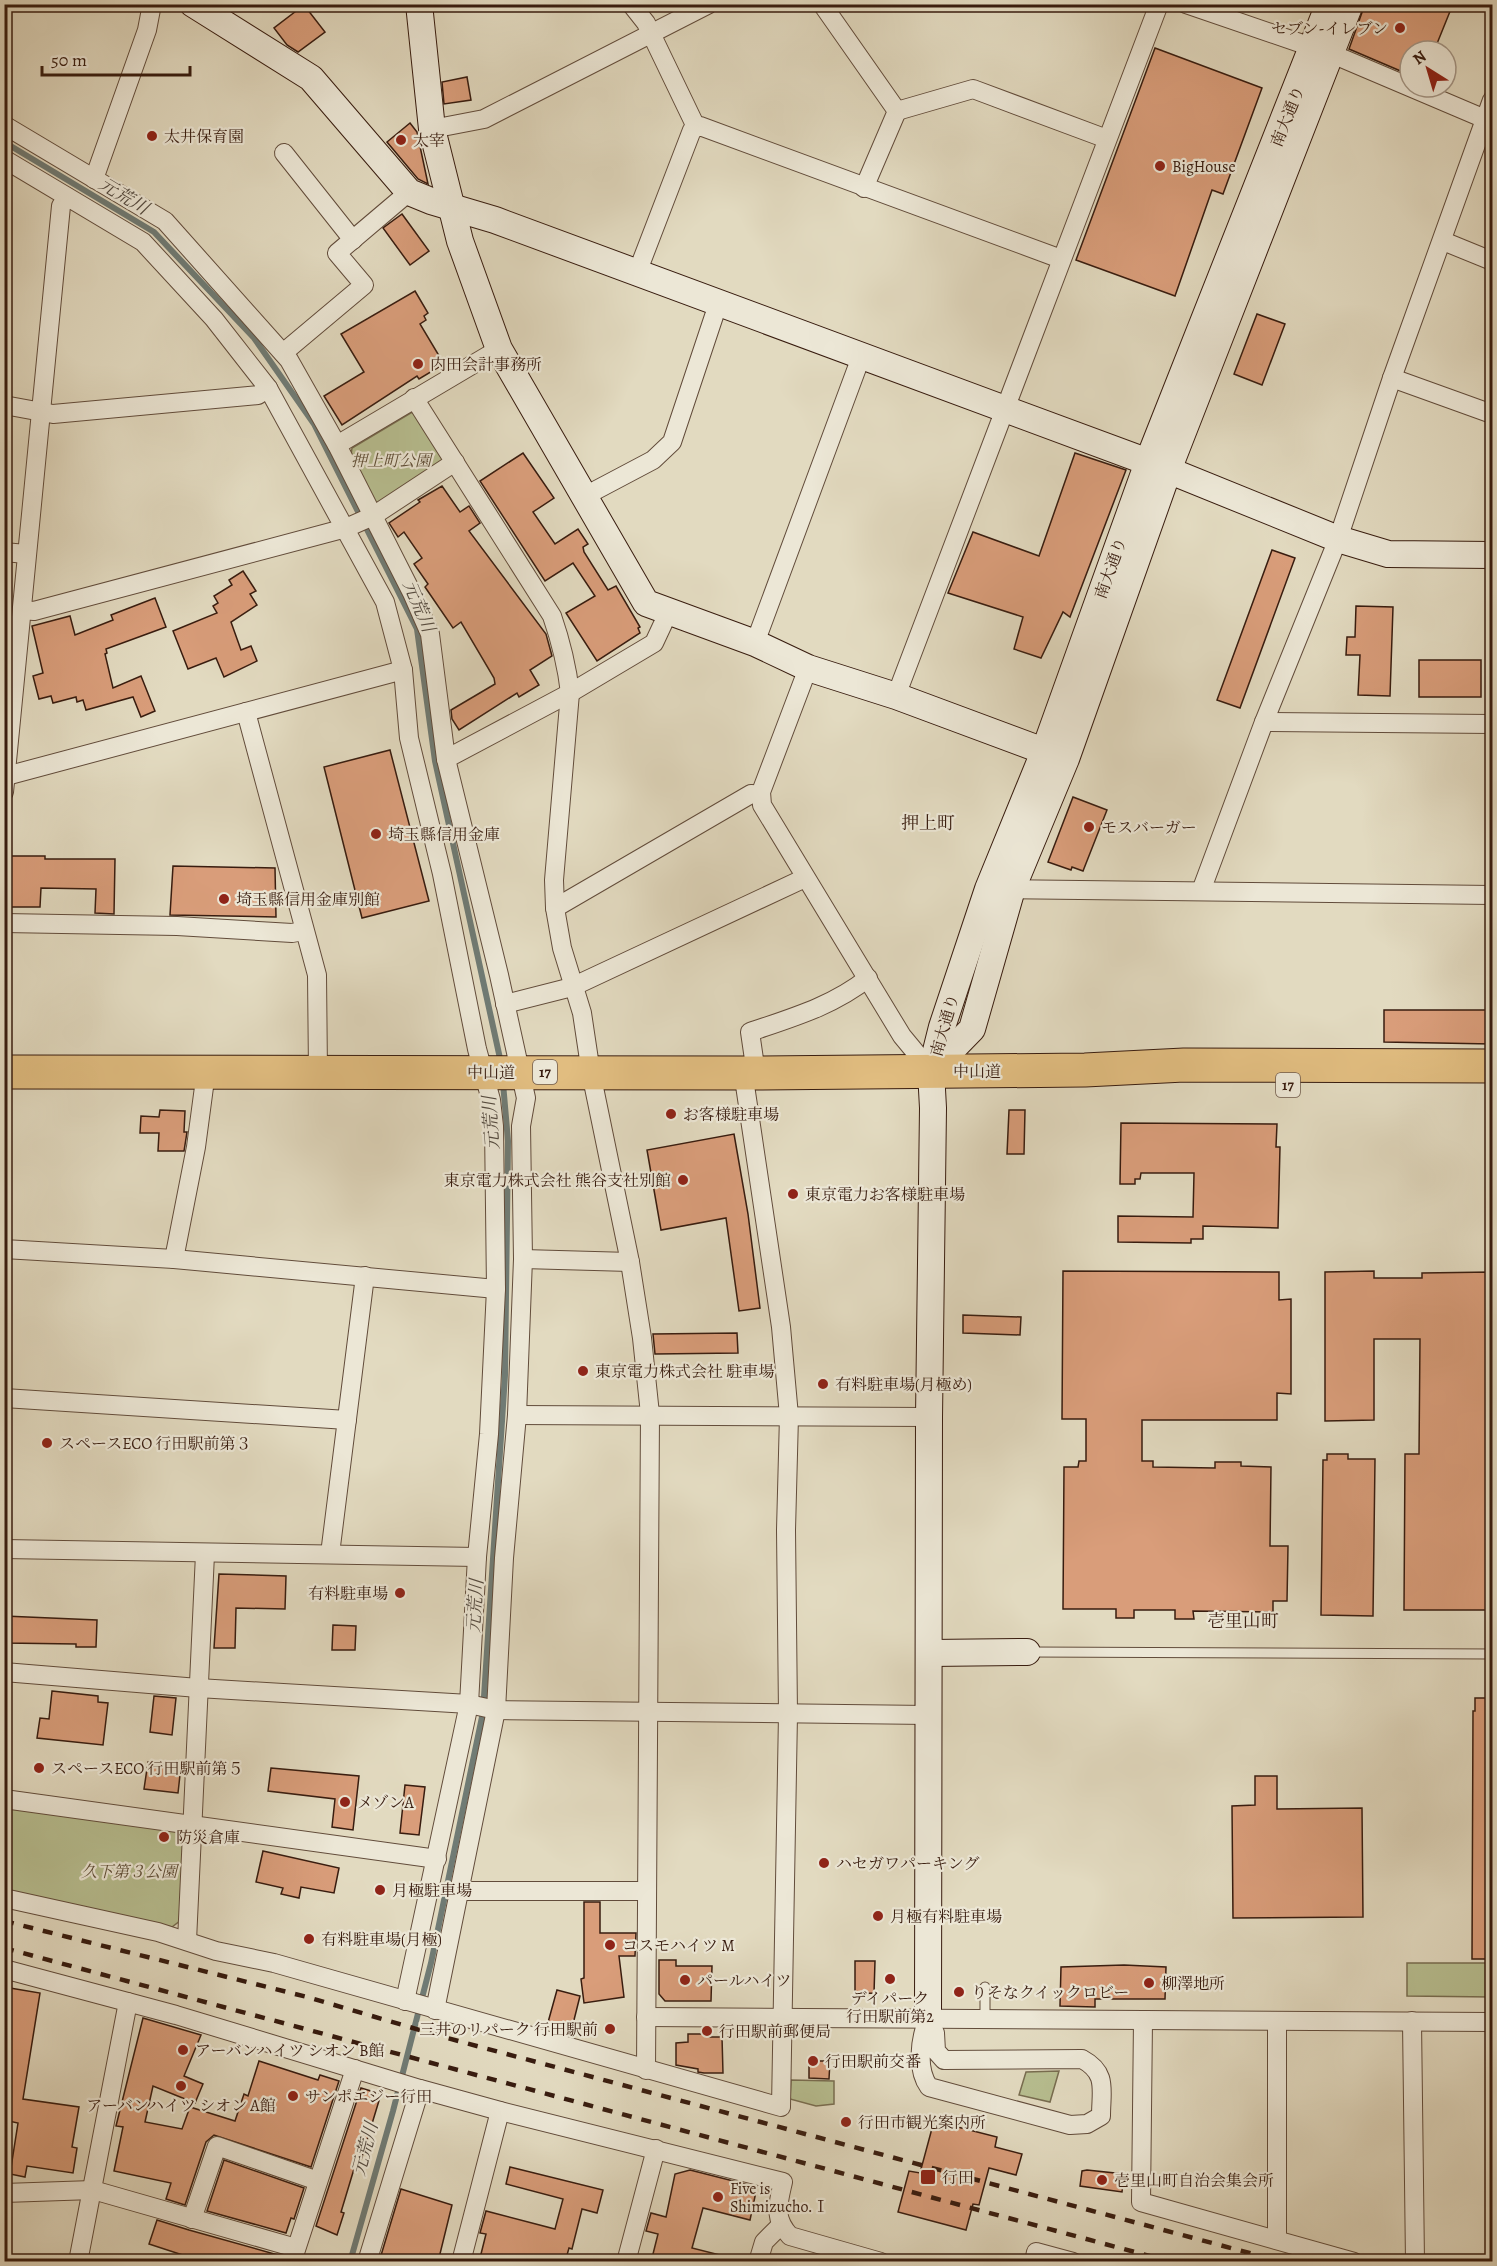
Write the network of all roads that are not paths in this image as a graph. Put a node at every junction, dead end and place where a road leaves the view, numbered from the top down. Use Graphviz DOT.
graph roads {
  1 [pos="152,4"];
  2 [pos="194,4"];
  3 [pos="419,4"];
  4 [pos="631,4"];
  5 [pos="709,4"];
  6 [pos="822,4"];
  7 [pos="1159,4"];
  8 [pos="1186,4"];
  9 [pos="1329,4"];
  10 [pos="1350,4"];
  11 [pos="650,35"];
  12 [pos="1323,51"];
  13 [pos="1492,100"];
  14 [pos="897,111"];
  15 [pos="1485,119"];
  16 [pos="4,125"];
  17 [pos="696,128"];
  18 [pos="432,129"];
  19 [pos="1107,139"];
  20 [pos="284,153"];
  21 [pos="4,159"];
  22 [pos="94,179"];
  23 [pos="864,188"];
  24 [pos="409,192"];
  25 [pos="67,197"];
  26 [pos="450,206"];
  27 [pos="353,240"];
  28 [pos="1443,242"];
  29 [pos="1061,259"];
  30 [pos="1492,261"];
  31 [pos="637,273"];
  32 [pos="718,304"];
  33 [pos="499,349"];
  34 [pos="283,352"];
  35 [pos="861,357"];
  36 [pos="1392,378"];
  37 [pos="268,388"];
  38 [pos="414,398"];
  39 [pos="4,405"];
  40 [pos="1004,410"];
  41 [pos="41,412"];
  42 [pos="1492,414"];
  43 [pos="337,445"];
  44 [pos="455,462"];
  45 [pos="1158,466"];
  46 [pos="583,497"];
  47 [pos="360,522"];
  48 [pos="1338,539"];
  49 [pos="4,552"];
  50 [pos="26,554"];
  51 [pos="1492,555"];
  52 [pos="22,610"];
  53 [pos="668,613"];
  54 [pos="755,643"];
  55 [pos="808,668"];
  56 [pos="403,670"];
  57 [pos="570,693"];
  58 [pos="896,696"];
  59 [pos="246,712"];
  60 [pos="1264,722"];
  61 [pos="1492,724"];
  62 [pos="1055,756"];
  63 [pos="446,759"];
  64 [pos="5,784"];
  65 [pos="760,795"];
  66 [pos="806,878"];
  67 [pos="1000,889"];
  68 [pos="1202,891"];
  69 [pos="1492,895"];
  70 [pos="555,908"];
  71 [pos="4,923"];
  72 [pos="304,931"];
  73 [pos="868,978"];
  74 [pos="572,987"];
  75 [pos="505,1004"];
  76 [pos="1492,1066"];
  77 [pos="1085,1070"];
  78 [pos="931,1071"];
  79 [pos="4,1072"];
  80 [pos="206,1072"];
  81 [pos="318,1072"];
  82 [pos="484,1072"];
  83 [pos="519,1072"];
  84 [pos="749,1072"];
  85 [pos="591,1073"];
  86 [pos="1492,1088"];
  87 [pos="4,1249"];
  88 [pos="174,1259"];
  89 [pos="523,1259"];
  90 [pos="630,1262"];
  91 [pos="365,1276"];
  92 [pos="496,1288"];
  93 [pos="4,1398"];
  94 [pos="650,1414"];
  95 [pos="517,1415"];
  96 [pos="789,1416"];
  97 [pos="929,1417"];
  98 [pos="347,1420"];
  99 [pos="4,1550"];
  100 [pos="205,1554"];
  101 [pos="330,1554"];
  102 [pos="477,1557"];
  103 [pos="1027,1652"];
  104 [pos="930,1653"];
  105 [pos="1492,1654"];
  106 [pos="4,1672"];
  107 [pos="198,1688"];
  108 [pos="469,1704"];
  109 [pos="496,1710"];
  110 [pos="649,1712"];
  111 [pos="788,1714"];
  112 [pos="928,1715"];
  113 [pos="4,1799"];
  114 [pos="192,1825"];
  115 [pos="437,1859"];
  116 [pos="459,1891"];
  117 [pos="647,1891"];
  118 [pos="4,1899"];
  119 [pos="186,1941"];
  120 [pos="4,1969"];
  121 [pos="985,1986"];
  122 [pos="405,2001"];
  123 [pos="128,2002"];
  124 [pos="435,2010"];
  125 [pos="646,2017"];
  126 [pos="783,2018"];
  127 [pos="928,2019"];
  128 [pos="985,2019"];
  129 [pos="1143,2020"];
  130 [pos="1277,2020"];
  131 [pos="1412,2021"];
  132 [pos="1492,2022"];
  133 [pos="355,2069"];
  134 [pos="646,2070"];
  135 [pos="420,2089"];
  136 [pos="500,2111"];
  137 [pos="656,2149"];
  138 [pos="318,2181"];
  139 [pos="93,2190"];
  140 [pos="4,2193"];
  141 [pos="192,2218"];
  142 [pos="780,2226"];
  143 [pos="1277,2240"];
  144 [pos="294,2255"];
  145 [pos="78,2262"];
  146 [pos="367,2262"];
  147 [pos="461,2262"];
  148 [pos="626,2262"];
  149 [pos="758,2262"];
  150 [pos="881,2262"];
  151 [pos="1034,2262"];
  152 [pos="1073,2262"];
  153 [pos="1354,2262"];
  154 [pos="1415,2262"];
  1 -- 22 [label="street"];
  2 -- 24 [label="street"];
  3 -- 18 [label="street"];
  4 -- 11 [label="street"];
  5 -- 11 [label="street"];
  6 -- 14 [label="street"];
  7 -- 19 [label="street"];
  8 -- 12 [label="street"];
  9 -- 12 [label="street, 南大通り"];
  10 -- 12 [label="street, 南大通り"];
  11 -- 17 [label="street"];
  11 -- 18 [label="street"];
  12 -- 15 [label="street"];
  12 -- 45 [label="street, 南大通り"];
  13 -- 15 [label="street"];
  14 -- 19 [label="street"];
  14 -- 23 [label="street"];
  15 -- 28 [label="street"];
  16 -- 22 [label="street"];
  17 -- 23 [label="street"];
  17 -- 31 [label="street"];
  18 -- 26 [label="street"];
  19 -- 29 [label="street"];
  20 -- 27 [label="street"];
  21 -- 25 [label="street"];
  22 -- 34 [label="street"];
  23 -- 29 [label="street"];
  24 -- 26 [label="street"];
  24 -- 27 [label="street"];
  25 -- 37 [label="street"];
  25 -- 41 [label="street"];
  26 -- 31 [label="street"];
  26 -- 33 [label="street"];
  27 -- 34 [label="street"];
  28 -- 30 [label="street"];
  28 -- 36 [label="street"];
  29 -- 40 [label="street"];
  31 -- 32 [label="street"];
  32 -- 35 [label="street"];
  32 -- 46 [label="street"];
  33 -- 38 [label="street"];
  33 -- 46 [label="street"];
  34 -- 43 [label="street"];
  35 -- 40 [label="street"];
  35 -- 54 [label="street"];
  36 -- 42 [label="street"];
  36 -- 48 [label="street"];
  37 -- 41 [label="street"];
  37 -- 47 [label="street"];
  38 -- 43 [label="street"];
  38 -- 44 [label="street"];
  39 -- 41 [label="street"];
  40 -- 45 [label="street"];
  40 -- 58 [label="street"];
  41 -- 50 [label="street"];
  43 -- 47 [label="street"];
  44 -- 47 [label="street"];
  44 -- 57 [label="street"];
  45 -- 48 [label="street"];
  45 -- 62 [label="street, 南大通り"];
  46 -- 53 [label="street"];
  47 -- 52 [label="street"];
  47 -- 56 [label="street"];
  47 -- 63 [label="street"];
  48 -- 51 [label="street"];
  48 -- 60 [label="street"];
  49 -- 50 [label="street"];
  50 -- 52 [label="street"];
  52 -- 64 [label="street"];
  53 -- 54 [label="street"];
  53 -- 57 [label="street"];
  54 -- 55 [label="street"];
  55 -- 58 [label="street"];
  55 -- 65 [label="street"];
  56 -- 59 [label="street"];
  56 -- 82 [label="street"];
  57 -- 63 [label="street"];
  57 -- 70 [label="street"];
  58 -- 62 [label="street"];
  59 -- 64 [label="street"];
  59 -- 72 [label="street"];
  60 -- 61 [label="street"];
  60 -- 68 [label="street"];
  62 -- 67 [label="street, 南大通り"];
  63 -- 75 [label="street"];
  65 -- 66 [label="street"];
  65 -- 70 [label="street"];
  66 -- 73 [label="street"];
  66 -- 74 [label="street"];
  67 -- 68 [label="street"];
  67 -- 78 [label="street, 南大通り"];
  68 -- 69 [label="street"];
  70 -- 74 [label="street"];
  71 -- 72 [label="street"];
  72 -- 81 [label="street"];
  73 -- 78 [label="street"];
  73 -- 84 [label="street"];
  74 -- 75 [label="street"];
  74 -- 85 [label="street"];
  75 -- 83 [label="street"];
  76 -- 77 [label="highway, 中山道 / 17"];
  77 -- 78 [label="highway, 中山道 / 17"];
  77 -- 86 [label="highway, 中山道 / 17"];
  78 -- 84 [label="highway, 中山道 / 17"];
  78 -- 97 [label="street, 南大通り"];
  79 -- 80 [label="highway, 中山道 / 17"];
  80 -- 81 [label="highway, 中山道 / 17"];
  80 -- 88 [label="street"];
  81 -- 82 [label="highway, 中山道 / 17"];
  82 -- 83 [label="highway, 中山道 / 17"];
  82 -- 92 [label="street"];
  83 -- 85 [label="highway, 中山道 / 17"];
  83 -- 89 [label="street"];
  84 -- 85 [label="highway, 中山道 / 17"];
  84 -- 96 [label="street"];
  85 -- 90 [label="street"];
  87 -- 88 [label="street"];
  88 -- 91 [label="street"];
  89 -- 90 [label="street"];
  89 -- 95 [label="street"];
  90 -- 94 [label="street"];
  91 -- 92 [label="street"];
  91 -- 98 [label="street"];
  92 -- 102 [label="street"];
  93 -- 98 [label="street"];
  94 -- 95 [label="street"];
  94 -- 96 [label="street"];
  94 -- 110 [label="street"];
  95 -- 109 [label="street"];
  96 -- 97 [label="street"];
  96 -- 111 [label="street"];
  97 -- 104 [label="street, 南大通り"];
  98 -- 101 [label="street"];
  99 -- 100 [label="street"];
  100 -- 101 [label="street"];
  100 -- 107 [label="street"];
  101 -- 102 [label="street"];
  102 -- 108 [label="street"];
  103 -- 104 [label="street"];
  103 -- 105 [label="lane"];
  104 -- 112 [label="street, 南大通り"];
  106 -- 107 [label="street"];
  107 -- 108 [label="street"];
  107 -- 114 [label="street"];
  108 -- 109 [label="street"];
  108 -- 115 [label="street"];
  109 -- 110 [label="street"];
  109 -- 116 [label="street"];
  110 -- 111 [label="street"];
  110 -- 117 [label="street"];
  111 -- 112 [label="street"];
  111 -- 126 [label="street"];
  112 -- 127 [label="street, 南大通り"];
  113 -- 114 [label="street"];
  114 -- 115 [label="street"];
  114 -- 119 [label="street"];
  115 -- 122 [label="street"];
  116 -- 117 [label="street"];
  116 -- 124 [label="street"];
  117 -- 125 [label="street"];
  118 -- 119 [label="street"];
  119 -- 122 [label="street"];
  120 -- 123 [label="street"];
  121 -- 128 [label="lane"];
  122 -- 124 [label="street"];
  123 -- 133 [label="street"];
  123 -- 139 [label="street"];
  124 -- 134 [label="street"];
  125 -- 126 [label="street"];
  125 -- 134 [label="street"];
  126 -- 127 [label="street"];
  126 -- 134 [label="street"];
  127 -- 127 [label="street"];
  127 -- 128 [label="street"];
  128 -- 129 [label="street"];
  129 -- 130 [label="street"];
  129 -- 143 [label="street"];
  130 -- 131 [label="street"];
  130 -- 143 [label="street"];
  131 -- 132 [label="street"];
  131 -- 154 [label="street"];
  133 -- 135 [label="street"];
  133 -- 138 [label="street"];
  135 -- 136 [label="street"];
  135 -- 146 [label="street"];
  136 -- 137 [label="street"];
  136 -- 147 [label="street"];
  137 -- 142 [label="street"];
  137 -- 148 [label="street"];
  138 -- 141 [label="street"];
  138 -- 144 [label="street"];
  139 -- 140 [label="street"];
  139 -- 141 [label="street"];
  139 -- 145 [label="street"];
  141 -- 144 [label="street"];
  142 -- 149 [label="street"];
  142 -- 150 [label="street"];
  143 -- 153 [label="street"];
  151 -- 152 [label="street"];
}
